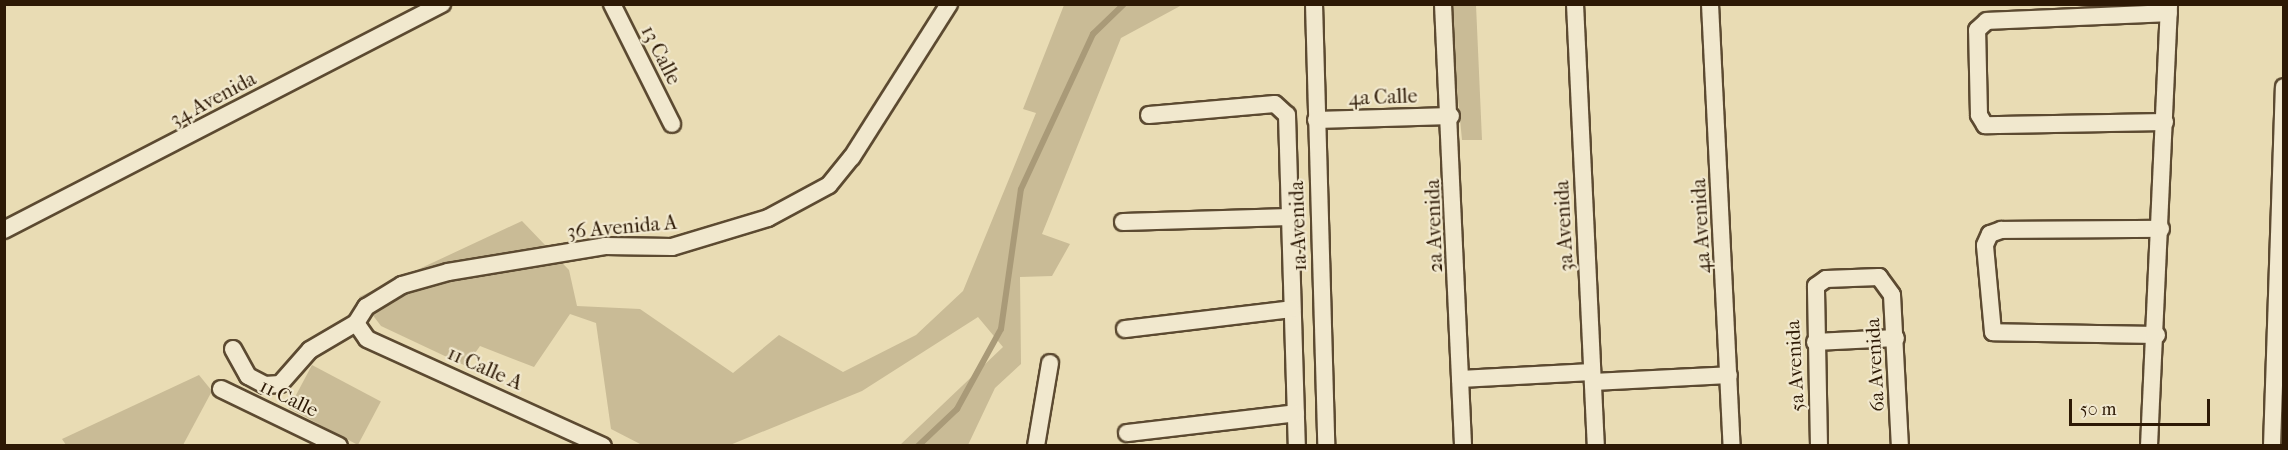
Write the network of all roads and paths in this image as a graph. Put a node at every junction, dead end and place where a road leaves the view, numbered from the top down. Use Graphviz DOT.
graph roads {
  1 [pos="442,4"];
  2 [pos="612,4"];
  3 [pos="949,4"];
  4 [pos="1314,4"];
  5 [pos="1443,4"];
  6 [pos="1575,4"];
  7 [pos="1710,4"];
  8 [pos="2169,9"];
  9 [pos="2283,87"];
  10 [pos="1149,115"];
  11 [pos="1451,116"];
  12 [pos="1316,120"];
  13 [pos="2165,122"];
  14 [pos="672,124"];
  15 [pos="2281,190"];
  16 [pos="1290,217"];
  17 [pos="1123,222"];
  18 [pos="2161,229"];
  19 [pos="4,230"];
  20 [pos="1816,286"];
  21 [pos="1293,309"];
  22 [pos="356,323"];
  23 [pos="1125,329"];
  24 [pos="2157,334"];
  25 [pos="1896,338"];
  26 [pos="1815,342"];
  27 [pos="233,349"];
  28 [pos="1050,363"];
  29 [pos="1729,375"];
  30 [pos="1592,377"];
  31 [pos="1460,379"];
  32 [pos="221,389"];
  33 [pos="1296,413"];
  34 [pos="1127,433"];
  35 [pos="339,446"];
  36 [pos="603,446"];
  37 [pos="1036,446"];
  38 [pos="1297,446"];
  39 [pos="1326,446"];
  40 [pos="1463,446"];
  41 [pos="1596,446"];
  42 [pos="1732,446"];
  43 [pos="1819,446"];
  44 [pos="1900,446"];
  45 [pos="2149,446"];
  46 [pos="2272,446"];
  1 -- 19 [label="street, 34 Avenida"];
  2 -- 14 [label="street, 13 Calle"];
  3 -- 22 [label="street, 36 Avenida A"];
  4 -- 12 [label="street, 1a Avenida"];
  5 -- 11 [label="street, 2a Avenida"];
  6 -- 30 [label="street, 3a Avenida"];
  7 -- 29 [label="street, 4a Avenida"];
  8 -- 13 [label="street"];
  8 -- 13 [label="street"];
  9 -- 15 [label="street"];
  10 -- 16 [label="street"];
  11 -- 12 [label="street, 4a Calle"];
  11 -- 31 [label="street, 2a Avenida"];
  12 -- 39 [label="street, 1a Avenida"];
  13 -- 18 [label="street"];
  15 -- 46 [label="street"];
  16 -- 17 [label="street"];
  16 -- 21 [label="street"];
  18 -- 24 [label="street"];
  18 -- 24 [label="street"];
  20 -- 25 [label="street, 6a Avenida"];
  20 -- 26 [label="street, 5a Avenida"];
  21 -- 23 [label="street"];
  21 -- 33 [label="street"];
  22 -- 27 [label="street, 36 Avenida A"];
  22 -- 36 [label="street, 11 Calle A"];
  24 -- 45 [label="street"];
  25 -- 26 [label="street"];
  25 -- 44 [label="street, 6a Avenida"];
  26 -- 43 [label="street, 5a Avenida"];
  28 -- 37 [label="street"];
  29 -- 30 [label="street"];
  29 -- 42 [label="street, 4a Avenida"];
  30 -- 31 [label="street"];
  30 -- 41 [label="street, 3a Avenida"];
  31 -- 40 [label="street, 2a Avenida"];
  32 -- 35 [label="street, 11 Calle"];
  33 -- 34 [label="street"];
  33 -- 38 [label="street"];
}
